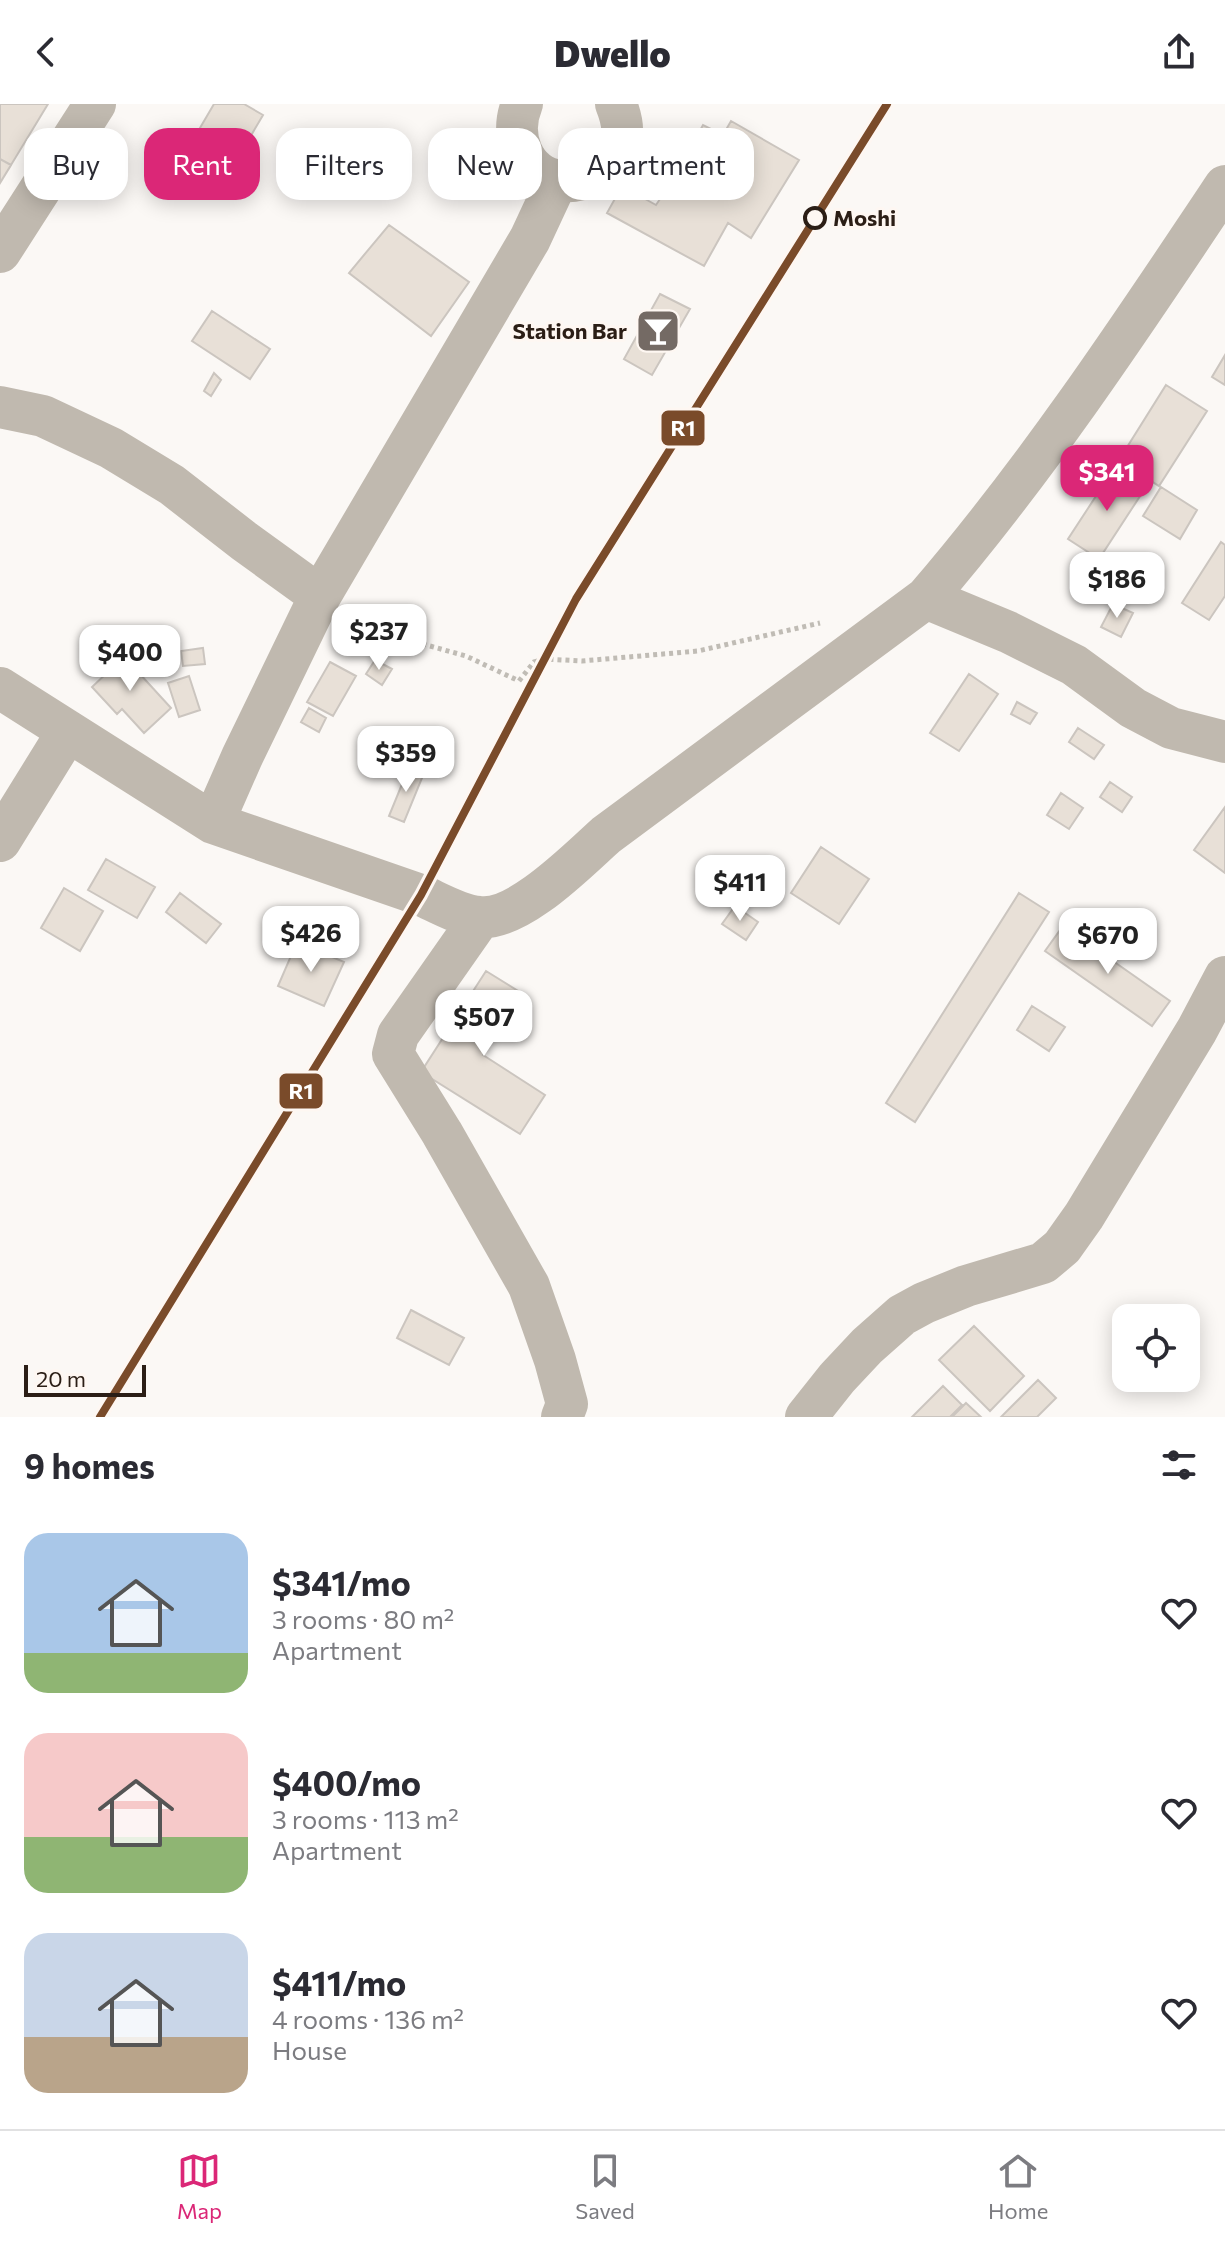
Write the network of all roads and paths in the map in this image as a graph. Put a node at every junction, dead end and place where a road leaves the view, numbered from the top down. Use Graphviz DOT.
graph roads {
  1 [pos="95,104"];
  2 [pos="522,104"];
  3 [pos="616,104"];
  4 [pos="557,181"];
  5 [pos="1219,208"];
  6 [pos="0,252"];
  7 [pos="0,407"];
  8 [pos="320,596"];
  9 [pos="926,598"];
  10 [pos="820,623"];
  11 [pos="0,688"];
  12 [pos="68,731"];
  13 [pos="1225,742"];
  14 [pos="213,823"];
  15 [pos="0,841"];
  16 [pos="480,918"];
  17 [pos="1225,977"];
  18 [pos="567,1413"];
  19 [pos="806,1417"];
  1 -- 6 [label="street"];
  2 -- 4 [label="street"];
  3 -- 4 [label="street"];
  4 -- 8 [label="street"];
  5 -- 9 [label="street"];
  7 -- 8 [label="street"];
  8 -- 10 [label="path"];
  8 -- 14 [label="street"];
  9 -- 13 [label="street"];
  9 -- 16 [label="street"];
  11 -- 12 [label="street"];
  12 -- 14 [label="street"];
  12 -- 15 [label="street"];
  14 -- 16 [label="street"];
  16 -- 18 [label="street"];
  17 -- 19 [label="street"];
}
